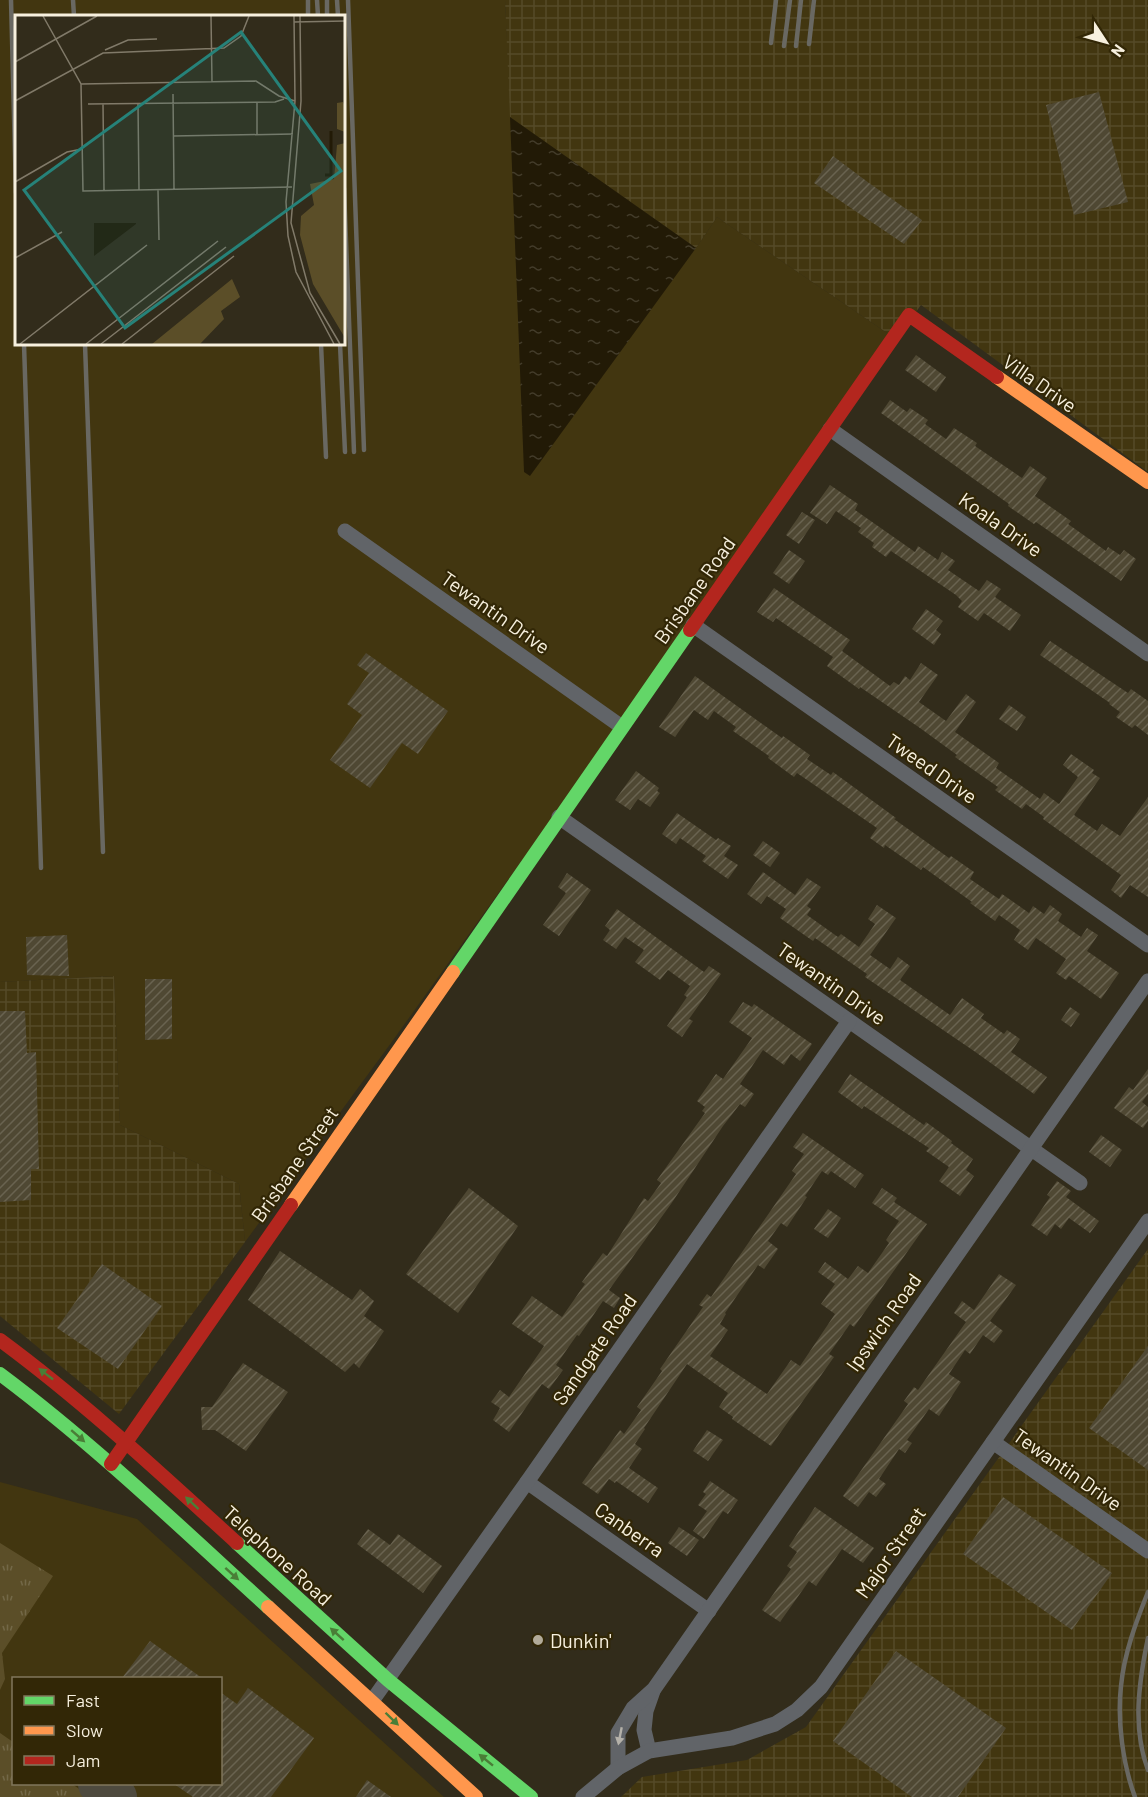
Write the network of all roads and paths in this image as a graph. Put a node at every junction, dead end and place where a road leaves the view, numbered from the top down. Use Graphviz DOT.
graph roads {
  1 [pos="909,315"];
  2 [pos="830,429"];
  3 [pos="1146,476"];
  4 [pos="345,531"];
  5 [pos="693,626"];
  6 [pos="1148,654"];
  7 [pos="622,727"];
  8 [pos="559,817"];
  9 [pos="511,887"];
  10 [pos="1148,945"];
  11 [pos="1148,981"];
  12 [pos="849,1021"];
  13 [pos="1030,1148"];
  14 [pos="1080,1183"];
  15 [pos="1148,1221"];
  16 [pos="0,1340"];
  17 [pos="0,1374"];
  18 [pos="126,1442"];
  19 [pos="993,1442"];
  20 [pos="111,1464"];
  21 [pos="527,1482"];
  22 [pos="1148,1551"];
  23 [pos="708,1611"];
  24 [pos="388,1680"];
  25 [pos="654,1689"];
  26 [pos="372,1701"];
  27 [pos="649,1751"];
  28 [pos="618,1767"];
  29 [pos="476,1797"];
  30 [pos="531,1797"];
  31 [pos="583,1797"];
  1 -- 2 [label="street, Brisbane Road"];
  1 -- 3 [label="street, Villa Drive"];
  2 -- 5 [label="street, Brisbane Road"];
  2 -- 6 [label="street, Koala Drive"];
  4 -- 7 [label="street, Tewantin Drive"];
  5 -- 7 [label="street, Brisbane Road"];
  5 -- 10 [label="street, Tweed Drive"];
  7 -- 8 [label="street, Brisbane Road"];
  8 -- 9 [label="street, Brisbane Road"];
  8 -- 12 [label="street, Tewantin Drive"];
  9 -- 18 [label="street, Brisbane Street"];
  11 -- 13 [label="street, Ipswich Road"];
  12 -- 13 [label="street, Tewantin Drive"];
  12 -- 21 [label="street, Sandgate Road"];
  13 -- 14 [label="street, Tewantin Drive"];
  13 -- 23 [label="street, Ipswich Road"];
  15 -- 19 [label="street, Major Street"];
  18 -- 16 [label="street, Telephone Road, one-way"];
  17 -- 20 [label="street, one-way"];
  18 -- 20 [label="street, Brisbane Street"];
  24 -- 18 [label="street, Telephone Road, one-way"];
  19 -- 22 [label="street, Tewantin Drive"];
  19 -- 27 [label="street, Major Street"];
  20 -- 26 [label="street, one-way"];
  21 -- 23 [label="street, Canberra"];
  21 -- 24 [label="street, Sandgate Road"];
  23 -- 25 [label="street, Ipswich Road"];
  24 -- 26 [label="street, Sandgate Road"];
  30 -- 24 [label="street, Telephone Road, one-way"];
  25 -- 27 [label="street, Ipswich Road"];
  25 -- 28 [label="street, Ipswich Road, one-way"];
  26 -- 29 [label="street, one-way"];
  27 -- 28 [label="street, Major Street"];
  28 -- 31 [label="street, Major Street"];
}
